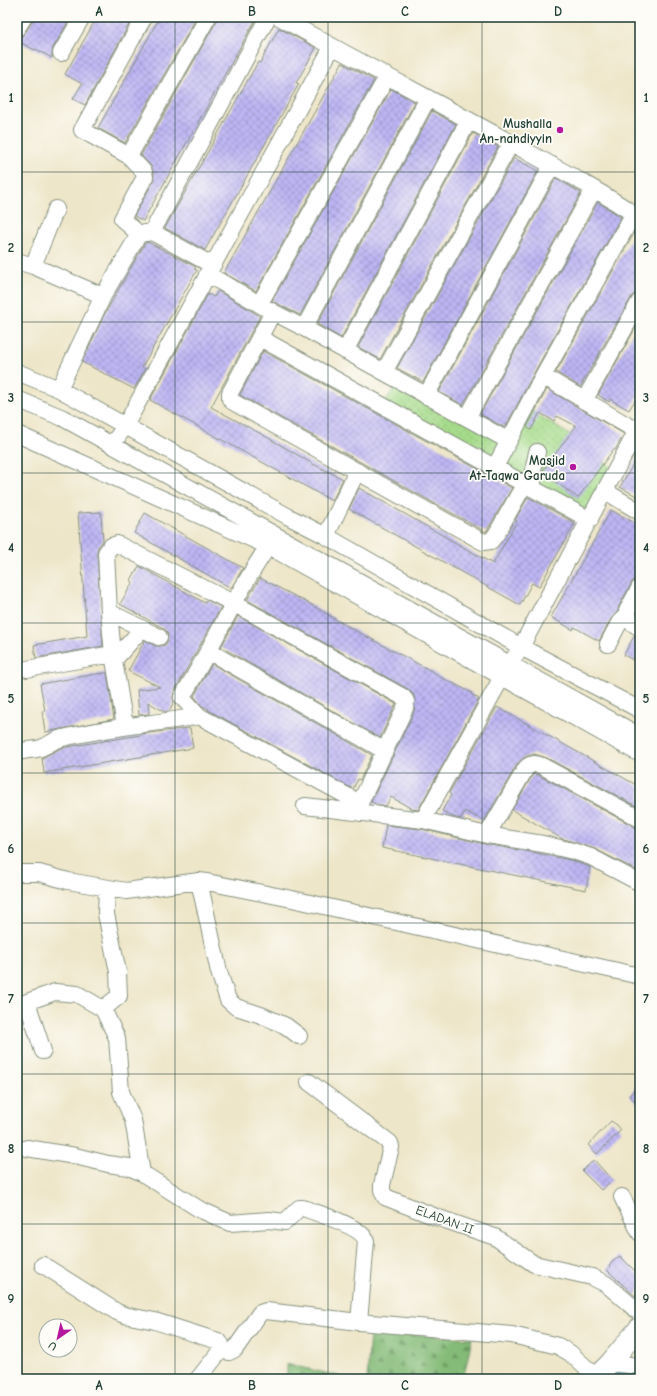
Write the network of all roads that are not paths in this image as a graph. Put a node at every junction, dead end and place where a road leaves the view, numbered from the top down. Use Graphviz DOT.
graph roads {
  1 [pos="24,17"];
  2 [pos="82,17"];
  3 [pos="144,17"];
  4 [pos="208,17"];
  5 [pos="268,17"];
  6 [pos="279,17"];
  7 [pos="17,28"];
  8 [pos="332,47"];
  9 [pos="61,53"];
  10 [pos="387,77"];
  11 [pos="428,98"];
  12 [pos="469,120"];
  13 [pos="511,144"];
  14 [pos="129,156"];
  15 [pos="552,165"];
  16 [pos="594,189"];
  17 [pos="56,209"];
  18 [pos="637,216"];
  19 [pos="146,233"];
  20 [pos="17,261"];
  21 [pos="33,266"];
  22 [pos="210,269"];
  23 [pos="103,296"];
  24 [pos="640,301"];
  25 [pos="266,308"];
  26 [pos="304,328"];
  27 [pos="260,338"];
  28 [pos="345,351"];
  29 [pos="17,372"];
  30 [pos="384,372"];
  31 [pos="543,376"];
  32 [pos="59,389"];
  33 [pos="426,396"];
  34 [pos="17,399"];
  35 [pos="584,400"];
  36 [pos="467,418"];
  37 [pos="125,426"];
  38 [pos="638,428"];
  39 [pos="17,434"];
  40 [pos="509,441"];
  41 [pos="112,445"];
  42 [pos="537,452"];
  43 [pos="495,467"];
  44 [pos="357,471"];
  45 [pos="529,486"];
  46 [pos="605,491"];
  47 [pos="640,512"];
  48 [pos="289,517"];
  49 [pos="590,520"];
  50 [pos="326,536"];
  51 [pos="272,540"];
  52 [pos="640,587"];
  53 [pos="233,603"];
  54 [pos="109,612"];
  55 [pos="627,615"];
  56 [pos="640,628"];
  57 [pos="142,629"];
  58 [pos="159,637"];
  59 [pos="608,644"];
  60 [pos="521,647"];
  61 [pos="208,651"];
  62 [pos="114,657"];
  63 [pos="27,669"];
  64 [pos="506,671"];
  65 [pos="182,697"];
  66 [pos="640,710"];
  67 [pos="199,716"];
  68 [pos="162,723"];
  69 [pos="125,726"];
  70 [pos="640,736"];
  71 [pos="384,751"];
  72 [pos="17,752"];
  73 [pos="640,754"];
  74 [pos="305,806"];
  75 [pos="360,808"];
  76 [pos="640,819"];
  77 [pos="423,820"];
  78 [pos="487,835"];
  79 [pos="17,874"];
  80 [pos="199,881"];
  81 [pos="640,884"];
  82 [pos="107,888"];
  83 [pos="640,976"];
  84 [pos="103,1009"];
  85 [pos="299,1036"];
  86 [pos="44,1051"];
  87 [pos="309,1082"];
  88 [pos="28,1148"];
  89 [pos="142,1173"];
  90 [pos="622,1197"];
  91 [pos="640,1233"];
  92 [pos="43,1265"];
  93 [pos="640,1313"];
  94 [pos="359,1322"];
  95 [pos="640,1327"];
  96 [pos="221,1350"];
  97 [pos="610,1363"];
  98 [pos="640,1366"];
  99 [pos="595,1378"];
  100 [pos="198,1379"];
  1 -- 7 [label="street"];
  2 -- 9 [label="street"];
  3 -- 14 [label="street"];
  4 -- 14 [label="street"];
  5 -- 19 [label="street"];
  6 -- 8 [label="street"];
  8 -- 10 [label="street"];
  8 -- 22 [label="street"];
  10 -- 11 [label="street"];
  10 -- 25 [label="street"];
  11 -- 12 [label="street"];
  11 -- 26 [label="street"];
  12 -- 13 [label="street"];
  12 -- 28 [label="street"];
  13 -- 15 [label="street"];
  13 -- 30 [label="street"];
  14 -- 19 [label="street"];
  15 -- 16 [label="street"];
  15 -- 33 [label="street"];
  16 -- 18 [label="street"];
  16 -- 36 [label="street"];
  17 -- 21 [label="street"];
  18 -- 31 [label="street"];
  19 -- 22 [label="street"];
  19 -- 23 [label="street"];
  20 -- 21 [label="street"];
  21 -- 23 [label="street"];
  22 -- 25 [label="street"];
  22 -- 37 [label="street"];
  23 -- 32 [label="street"];
  24 -- 35 [label="street"];
  25 -- 26 [label="street"];
  25 -- 27 [label="street"];
  26 -- 28 [label="street"];
  27 -- 43 [label="street"];
  27 -- 44 [label="street"];
  28 -- 30 [label="street"];
  29 -- 32 [label="street"];
  30 -- 33 [label="street"];
  31 -- 35 [label="street"];
  31 -- 40 [label="street"];
  32 -- 37 [label="street"];
  33 -- 36 [label="street"];
  34 -- 41 [label="street"];
  35 -- 38 [label="street"];
  36 -- 40 [label="street"];
  37 -- 41 [label="street"];
  37 -- 48 [label="street"];
  38 -- 46 [label="street"];
  39 -- 51 [label="street"];
  40 -- 43 [label="street"];
  41 -- 51 [label="street"];
  42 -- 45 [label="street"];
  43 -- 45 [label="street"];
  44 -- 45 [label="street"];
  44 -- 50 [label="street"];
  45 -- 49 [label="street"];
  46 -- 47 [label="street"];
  46 -- 49 [label="street"];
  48 -- 50 [label="street"];
  48 -- 51 [label="street"];
  49 -- 60 [label="street"];
  50 -- 60 [label="street"];
  51 -- 53 [label="street"];
  51 -- 64 [label="street"];
  52 -- 55 [label="street"];
  53 -- 54 [label="street"];
  53 -- 61 [label="street"];
  53 -- 71 [label="street"];
  54 -- 57 [label="street"];
  54 -- 62 [label="street"];
  55 -- 56 [label="street"];
  55 -- 59 [label="street"];
  57 -- 58 [label="street"];
  57 -- 62 [label="street"];
  60 -- 64 [label="street"];
  60 -- 66 [label="street"];
  61 -- 65 [label="street"];
  61 -- 71 [label="street"];
  62 -- 63 [label="street"];
  62 -- 69 [label="street"];
  64 -- 70 [label="street"];
  64 -- 73 [label="street"];
  64 -- 77 [label="street"];
  65 -- 67 [label="street"];
  65 -- 68 [label="street"];
  67 -- 68 [label="street"];
  67 -- 75 [label="street"];
  68 -- 69 [label="street"];
  69 -- 72 [label="street"];
  71 -- 75 [label="street"];
  74 -- 75 [label="street"];
  75 -- 77 [label="street"];
  76 -- 78 [label="street"];
  77 -- 78 [label="street"];
  78 -- 81 [label="street"];
  79 -- 82 [label="street"];
  80 -- 82 [label="street"];
  80 -- 83 [label="street"];
  80 -- 85 [label="street"];
  82 -- 84 [label="street"];
  84 -- 86 [label="street"];
  84 -- 89 [label="street"];
  87 -- 93 [label="street, ELADAN II"];
  88 -- 89 [label="street"];
  89 -- 94 [label="street"];
  90 -- 91 [label="street"];
  92 -- 96 [label="street"];
  94 -- 96 [label="street"];
  94 -- 99 [label="street"];
  95 -- 97 [label="main road"];
  96 -- 100 [label="street"];
  97 -- 98 [label="street"];
  97 -- 99 [label="main road"];
}
